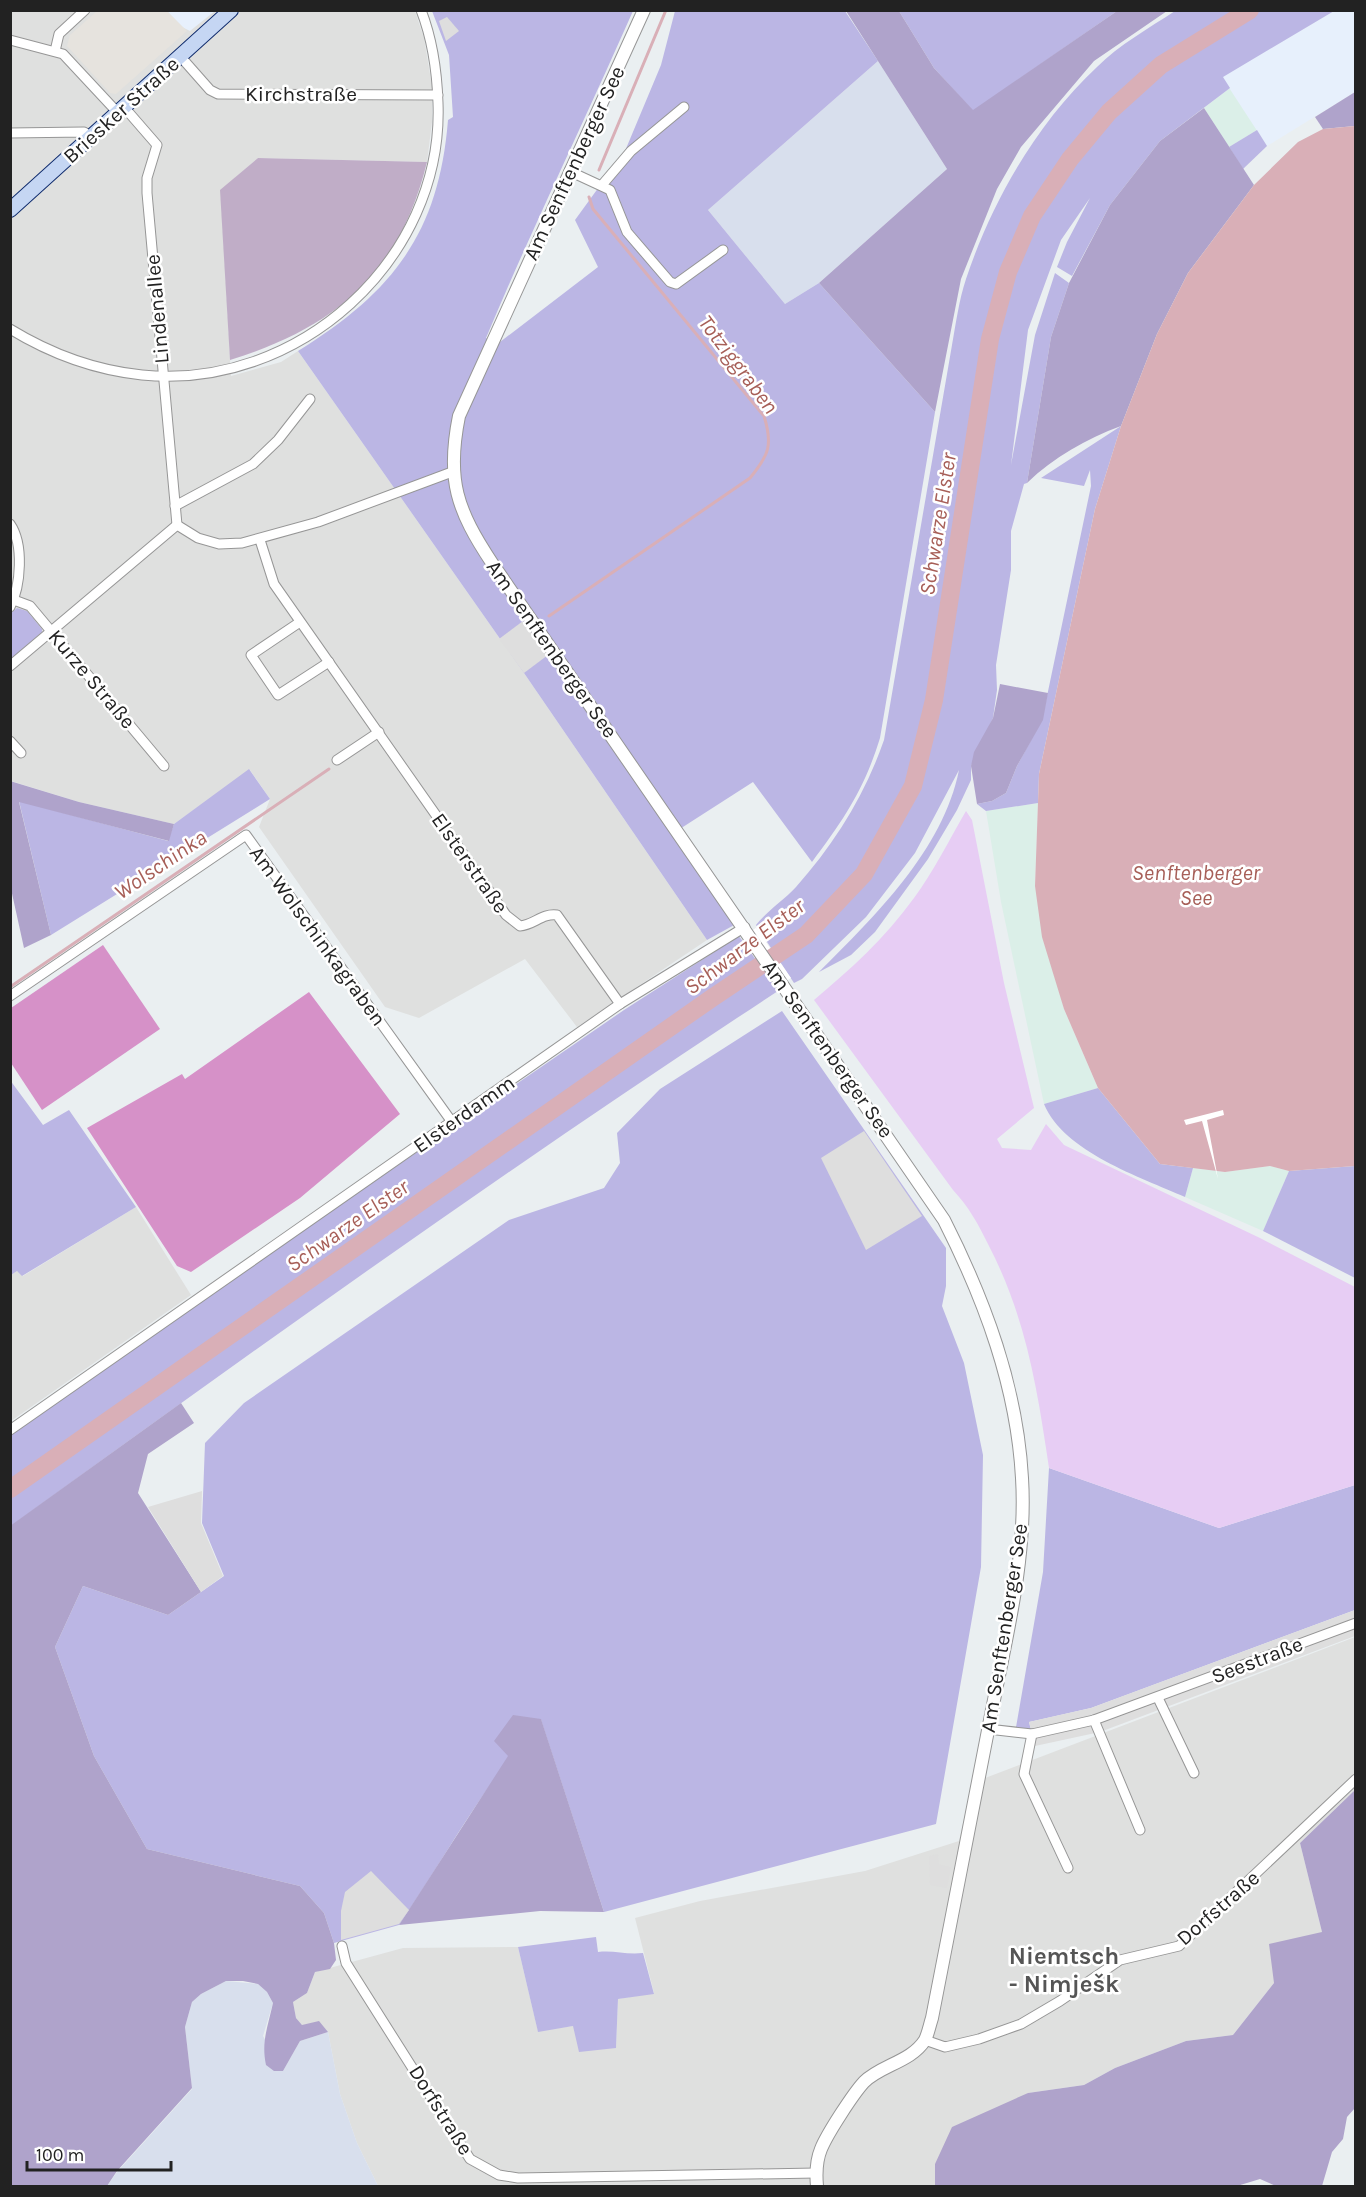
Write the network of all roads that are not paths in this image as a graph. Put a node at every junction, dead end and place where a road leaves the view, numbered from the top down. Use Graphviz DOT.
graph roads {
  1 [pos="85,10"];
  2 [pos="231,10"];
  3 [pos="421,10"];
  4 [pos="644,10"];
  5 [pos="10,40"];
  6 [pos="55,51"];
  7 [pos="180,56"];
  8 [pos="438,94"];
  9 [pos="684,107"];
  10 [pos="121,110"];
  11 [pos="10,133"];
  12 [pos="91,136"];
  13 [pos="569,171"];
  14 [pos="602,185"];
  15 [pos="10,210"];
  16 [pos="723,250"];
  17 [pos="10,329"];
  18 [pos="163,376"];
  19 [pos="310,399"];
  20 [pos="452,472"];
  21 [pos="175,506"];
  22 [pos="10,524"];
  23 [pos="177,525"];
  24 [pos="260,540"];
  25 [pos="12,603"];
  26 [pos="300,622"];
  27 [pos="52,631"];
  28 [pos="329,662"];
  29 [pos="10,666"];
  30 [pos="379,732"];
  31 [pos="10,741"];
  32 [pos="21,753"];
  33 [pos="337,760"];
  34 [pos="164,766"];
  35 [pos="745,927"];
  36 [pos="10,996"];
  37 [pos="620,1004"];
  38 [pos="452,1122"];
  39 [pos="10,1430"];
  40 [pos="1356,1623"];
  41 [pos="1158,1698"];
  42 [pos="1094,1720"];
  43 [pos="988,1729"];
  44 [pos="1032,1734"];
  45 [pos="1194,1773"];
  46 [pos="1356,1779"];
  47 [pos="1140,1830"];
  48 [pos="1068,1868"];
  49 [pos="342,1946"];
  50 [pos="925,2040"];
  51 [pos="816,2173"];
  52 [pos="818,2187"];
  1 -- 6 [label="street"];
  2 -- 7 [label="main road, Briesker Straße"];
  3 -- 8 [label="street"];
  4 -- 13 [label="street, Am Senftenberger See"];
  5 -- 6 [label="street"];
  6 -- 10 [label="street"];
  7 -- 8 [label="street, Kirchstraße"];
  7 -- 10 [label="main road, Briesker Straße"];
  8 -- 18 [label="street"];
  9 -- 14 [label="street"];
  10 -- 12 [label="main road, Briesker Straße"];
  10 -- 18 [label="street, Lindenallee"];
  11 -- 12 [label="street"];
  12 -- 15 [label="main road, Briesker Straße"];
  13 -- 14 [label="street"];
  13 -- 20 [label="street, Am Senftenberger See"];
  14 -- 16 [label="street"];
  17 -- 18 [label="street"];
  18 -- 21 [label="street, Lindenallee"];
  19 -- 21 [label="street"];
  20 -- 24 [label="street"];
  20 -- 35 [label="street, Am Senftenberger See"];
  21 -- 23 [label="street, Lindenallee"];
  22 -- 25 [label="street"];
  23 -- 24 [label="street"];
  23 -- 27 [label="street"];
  24 -- 26 [label="street, Elsterstraße"];
  25 -- 27 [label="street, Kurze Straße"];
  26 -- 28 [label="street, Elsterstraße"];
  26 -- 28 [label="street"];
  27 -- 29 [label="street"];
  27 -- 34 [label="street, Kurze Straße"];
  28 -- 30 [label="street, Elsterstraße"];
  30 -- 33 [label="street"];
  30 -- 37 [label="street, Elsterstraße"];
  31 -- 32 [label="street"];
  35 -- 37 [label="street, Elsterdamm"];
  35 -- 43 [label="street, Am Senftenberger See"];
  36 -- 38 [label="street, Am Wolschinkagraben"];
  37 -- 38 [label="street, Elsterdamm"];
  38 -- 39 [label="street, Elsterdamm"];
  40 -- 41 [label="street, Seestraße"];
  41 -- 42 [label="street, Seestraße"];
  41 -- 45 [label="street"];
  42 -- 44 [label="street, Seestraße"];
  42 -- 47 [label="street"];
  43 -- 44 [label="street, Seestraße"];
  43 -- 50 [label="street, Am Senftenberger See"];
  44 -- 48 [label="street"];
  46 -- 50 [label="street, Dorfstraße"];
  49 -- 51 [label="street, Dorfstraße"];
  50 -- 51 [label="street"];
  51 -- 52 [label="street"];
}
